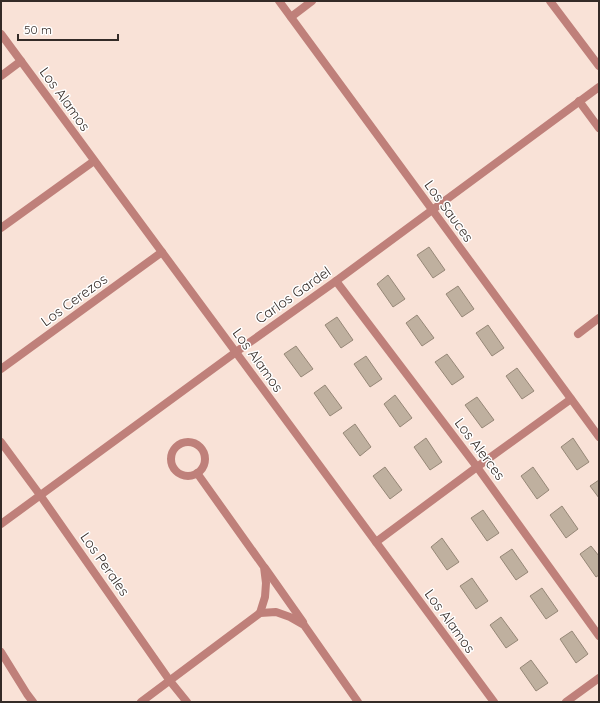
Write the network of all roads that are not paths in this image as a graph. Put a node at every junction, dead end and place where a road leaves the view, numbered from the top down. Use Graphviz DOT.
graph roads {
  1 [pos="279,1"];
  2 [pos="312,1"];
  3 [pos="550,1"];
  4 [pos="291,17"];
  5 [pos="1,34"];
  6 [pos="21,61"];
  7 [pos="599,66"];
  8 [pos="1,76"];
  9 [pos="599,87"];
  10 [pos="579,101"];
  11 [pos="599,128"];
  12 [pos="94,161"];
  13 [pos="432,210"];
  14 [pos="1,228"];
  15 [pos="162,252"];
  16 [pos="336,281"];
  17 [pos="599,318"];
  18 [pos="578,334"];
  19 [pos="236,352"];
  20 [pos="1,369"];
  21 [pos="571,399"];
  22 [pos="599,437"];
  23 [pos="1,442"];
  24 [pos="477,466"];
  25 [pos="197,473"];
  26 [pos="40,495"];
  27 [pos="1,524"];
  28 [pos="376,542"];
  29 [pos="264,567"];
  30 [pos="260,613"];
  31 [pos="304,625"];
  32 [pos="599,636"];
  33 [pos="1,652"];
  34 [pos="599,678"];
  35 [pos="170,681"];
  36 [pos="33,702"];
  37 [pos="142,702"];
  38 [pos="187,702"];
  39 [pos="358,702"];
  40 [pos="494,702"];
  41 [pos="566,702"];
  1 -- 4 [label="street, Los Sauces"];
  2 -- 4 [label="street"];
  3 -- 7 [label="street"];
  4 -- 13 [label="street, Los Sauces"];
  5 -- 6 [label="street, Los Alamos"];
  6 -- 8 [label="street"];
  6 -- 12 [label="street, Los Alamos"];
  9 -- 10 [label="street, Carlos Gardel"];
  10 -- 11 [label="street"];
  10 -- 13 [label="street, Carlos Gardel"];
  12 -- 14 [label="street"];
  12 -- 15 [label="street, Los Alamos"];
  13 -- 16 [label="street, Carlos Gardel"];
  13 -- 21 [label="street, Los Sauces"];
  15 -- 19 [label="street, Los Alamos"];
  15 -- 20 [label="street, Los Cerezos"];
  16 -- 19 [label="street, Carlos Gardel"];
  16 -- 24 [label="street, Los Alerces"];
  17 -- 18 [label="street"];
  19 -- 26 [label="street, Carlos Gardel"];
  19 -- 28 [label="street, Los Alamos"];
  21 -- 22 [label="street, Los Sauces"];
  21 -- 24 [label="street"];
  23 -- 26 [label="street, Los Perales"];
  24 -- 28 [label="street"];
  24 -- 32 [label="street, Los Alerces"];
  25 -- 25 [label="street"];
  25 -- 29 [label="street"];
  26 -- 27 [label="street, Carlos Gardel"];
  26 -- 35 [label="street, Los Perales"];
  28 -- 40 [label="street, Los Alamos"];
  29 -- 30 [label="street"];
  29 -- 31 [label="street"];
  30 -- 31 [label="street"];
  30 -- 35 [label="street"];
  31 -- 39 [label="street"];
  33 -- 36 [label="street"];
  34 -- 41 [label="street"];
  35 -- 37 [label="street"];
  35 -- 38 [label="street, Los Perales"];
}
